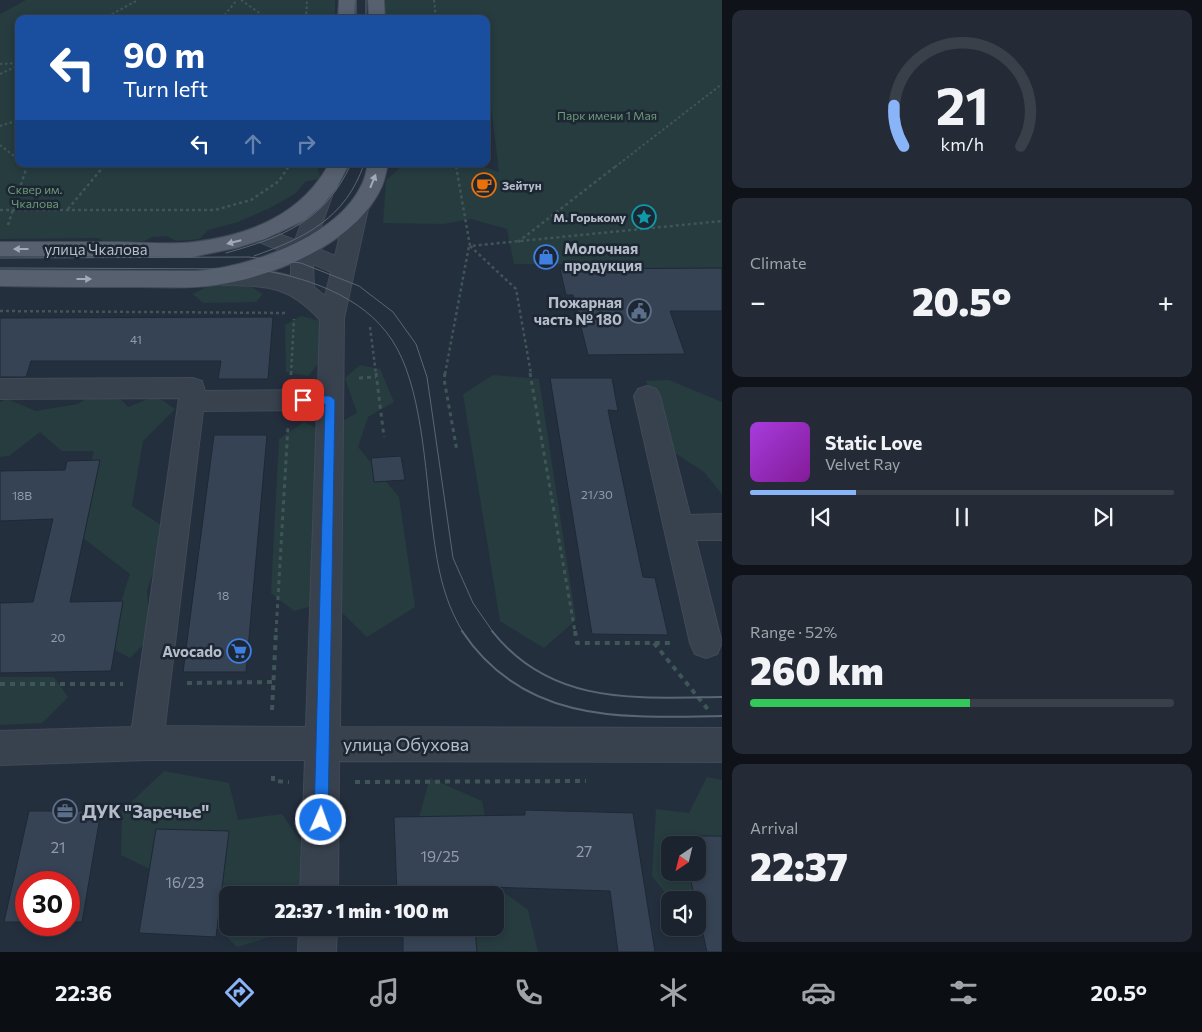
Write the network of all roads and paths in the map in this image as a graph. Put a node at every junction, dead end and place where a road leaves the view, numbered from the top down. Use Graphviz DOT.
graph roads {
  1 [pos="138,0"];
  2 [pos="237,0"];
  3 [pos="241,0"];
  4 [pos="307,0"];
  5 [pos="346,0"];
  6 [pos="376,0"];
  7 [pos="434,0"];
  8 [pos="110,15"];
  9 [pos="224,15"];
  10 [pos="262,15"];
  11 [pos="306,15"];
  12 [pos="346,15"];
  13 [pos="377,15"];
  14 [pos="436,15"];
  15 [pos="0,64"];
  16 [pos="15,64"];
  17 [pos="15,66"];
  18 [pos="0,74"];
  19 [pos="722,84"];
  20 [pos="15,121"];
  21 [pos="0,126"];
  22 [pos="0,145"];
  23 [pos="15,157"];
  24 [pos="27,167"];
  25 [pos="104,167"];
  26 [pos="288,167"];
  27 [pos="338,167"];
  28 [pos="377,167"];
  29 [pos="457,167"];
  30 [pos="323,193"];
  31 [pos="356,209"];
  32 [pos="0,210"];
  33 [pos="14,210"];
  34 [pos="68,210"];
  35 [pos="722,221"];
  36 [pos="260,234"];
  37 [pos="3,241"];
  38 [pos="518,242"];
  39 [pos="470,246"];
  40 [pos="302,250"];
  41 [pos="344,268"];
  42 [pos="223,277"];
  43 [pos="0,278"];
  44 [pos="302,289"];
  45 [pos="0,311"];
  46 [pos="332,318"];
  47 [pos="370,326"];
  48 [pos="0,389"];
  49 [pos="647,396"];
  50 [pos="290,400"];
  51 [pos="330,400"];
  52 [pos="192,401"];
  53 [pos="384,437"];
  54 [pos="458,451"];
  55 [pos="722,527"];
  56 [pos="679,528"];
  57 [pos="654,643"];
  58 [pos="706,644"];
  59 [pos="718,731"];
  60 [pos="147,743"];
  61 [pos="270,744"];
  62 [pos="323,744"];
  63 [pos="0,748"];
  64 [pos="319,886"];
  65 [pos="318,936"];
  66 [pos="317,952"];
  1 -- 8 [label="path"];
  2 -- 9 [label="path"];
  3 -- 10 [label="path"];
  4 -- 11 [label="path"];
  5 -- 12 [label="main road"];
  6 -- 13 [label="main road"];
  7 -- 14 [label="path"];
  15 -- 16 [label="path"];
  17 -- 18 [label="path"];
  19 -- 38 [label="path"];
  20 -- 21 [label="path"];
  22 -- 23 [label="path"];
  24 -- 33 [label="path"];
  25 -- 34 [label="path"];
  26 -- 34 [label="path"];
  27 -- 30 [label="main road, улица Чкалова"];
  31 -- 28 [label="main road, улица Чкалова, one-way"];
  29 -- 39 [label="path"];
  30 -- 36 [label="main road, улица Чкалова"];
  30 -- 40 [label="street"];
  31 -- 40 [label="main road, улица Чкалова"];
  31 -- 41 [label="street"];
  32 -- 33 [label="path"];
  33 -- 34 [label="path"];
  33 -- 37 [label="path"];
  35 -- 38 [label="path"];
  36 -- 37 [label="main road, улица Чкалова, one-way"];
  36 -- 40 [label="street"];
  38 -- 39 [label="path"];
  39 -- 54 [label="path"];
  39 -- 57 [label="path"];
  40 -- 41 [label="street"];
  40 -- 42 [label="main road, улица Чкалова"];
  40 -- 44 [label="street"];
  41 -- 46 [label="street"];
  43 -- 42 [label="main road, улица Чкалова, one-way"];
  42 -- 44 [label="street"];
  44 -- 46 [label="street"];
  45 -- 50 [label="path"];
  46 -- 51 [label="street"];
  47 -- 53 [label="path"];
  48 -- 52 [label="street"];
  49 -- 56 [label="street"];
  50 -- 51 [label="street"];
  50 -- 52 [label="street"];
  50 -- 61 [label="path"];
  51 -- 62 [label="street"];
  52 -- 60 [label="street"];
  55 -- 56 [label="street"];
  56 -- 58 [label="street"];
  57 -- 58 [label="path"];
  57 -- 59 [label="path"];
  59 -- 62 [label="street, улица Обухова"];
  60 -- 61 [label="street, улица Обухова"];
  60 -- 63 [label="street, улица Обухова"];
  61 -- 62 [label="street, улица Обухова"];
  62 -- 64 [label="street"];
  65 -- 66 [label="street"];
}
